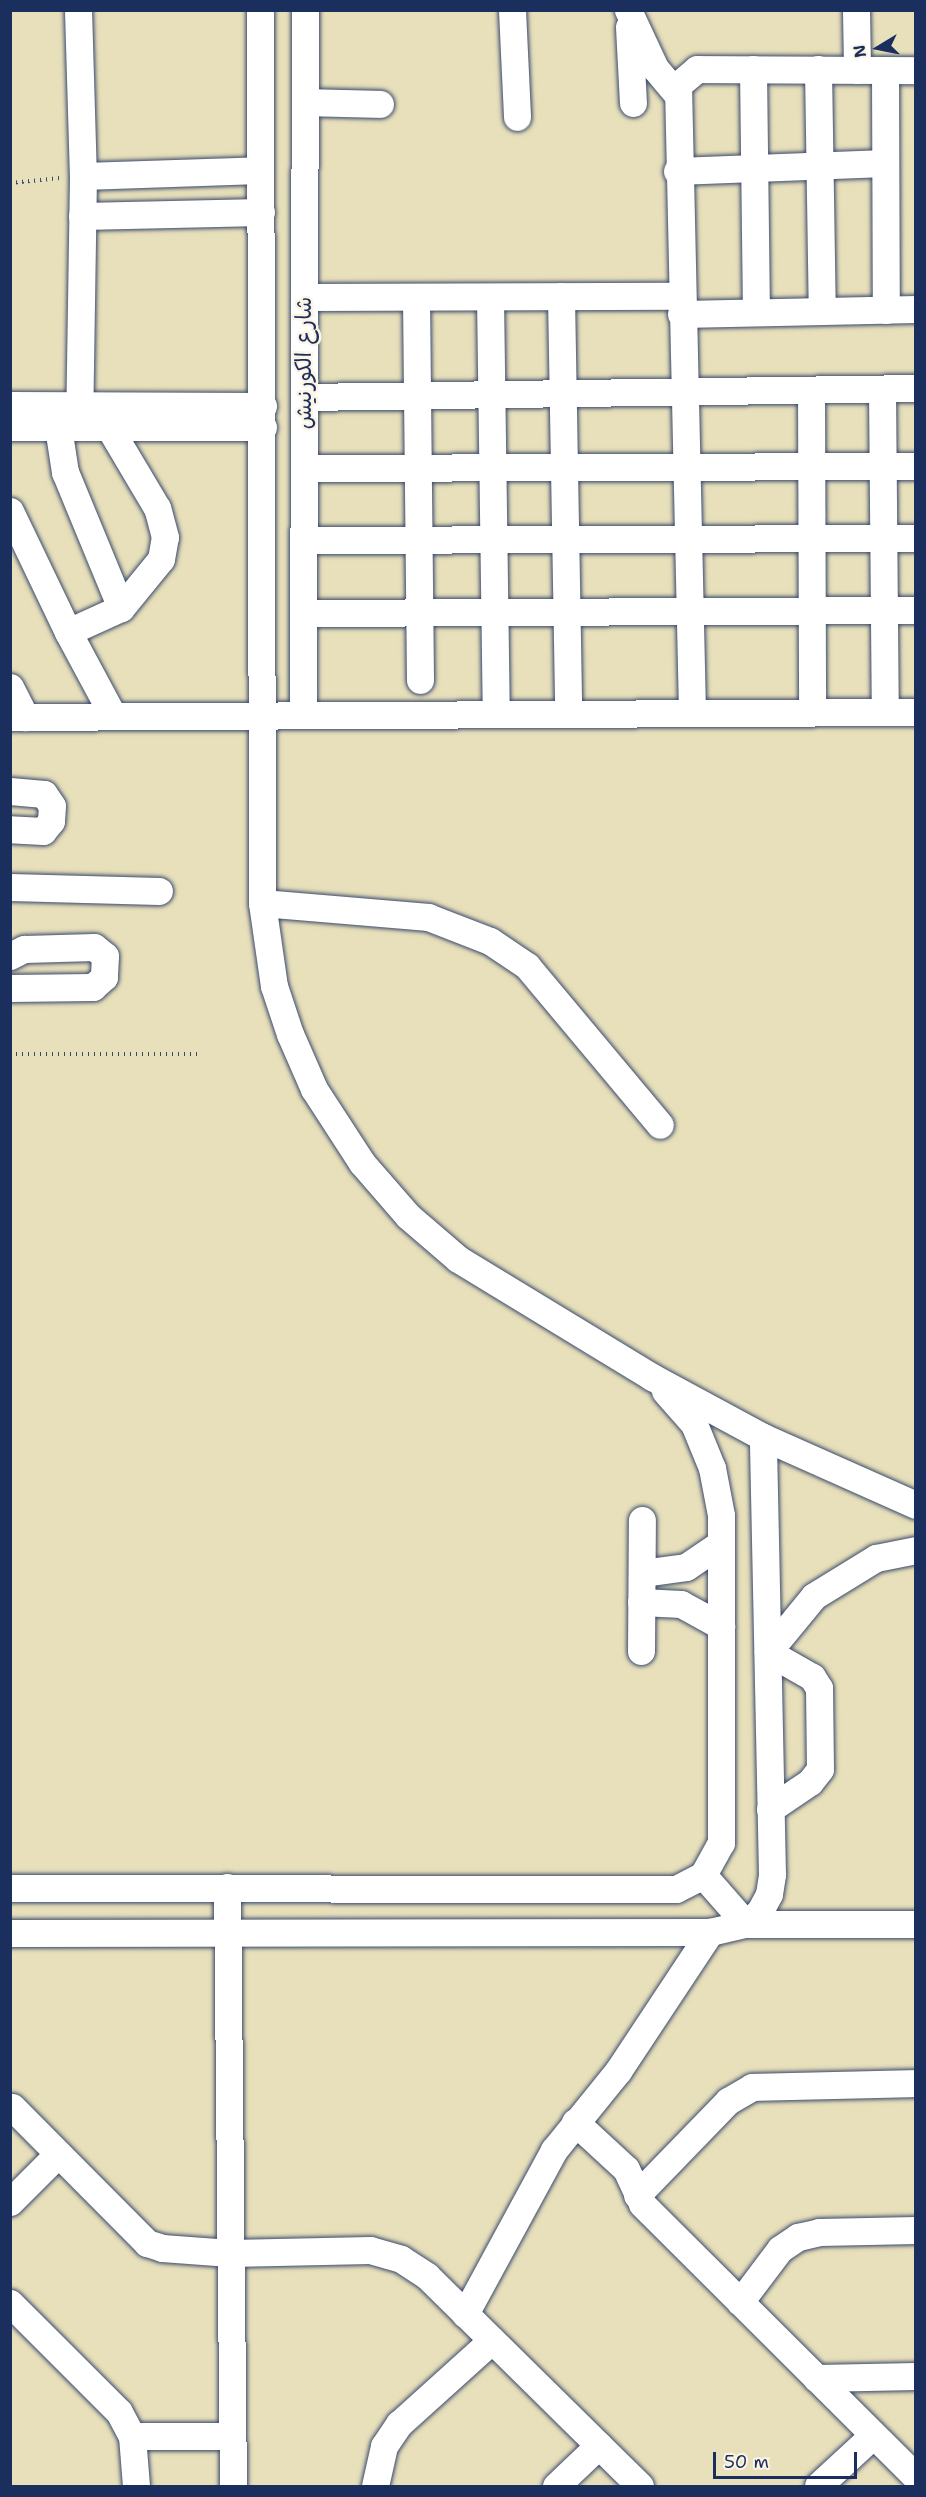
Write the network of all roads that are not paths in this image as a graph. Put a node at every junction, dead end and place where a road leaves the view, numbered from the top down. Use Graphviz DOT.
graph roads {
  1 [pos="78,10"];
  2 [pos="260,10"];
  3 [pos="305,10"];
  4 [pos="512,10"];
  5 [pos="628,10"];
  6 [pos="856,10"];
  7 [pos="753,69"];
  8 [pos="818,69"];
  9 [pos="857,70"];
  10 [pos="885,70"];
  11 [pos="915,70"];
  12 [pos="676,93"];
  13 [pos="306,102"];
  14 [pos="633,103"];
  15 [pos="380,104"];
  16 [pos="517,117"];
  17 [pos="885,163"];
  18 [pos="819,165"];
  19 [pos="754,168"];
  20 [pos="261,170"];
  21 [pos="677,171"];
  22 [pos="83,176"];
  23 [pos="261,212"];
  24 [pos="82,216"];
  25 [pos="561,296"];
  26 [pos="305,297"];
  27 [pos="416,297"];
  28 [pos="490,297"];
  29 [pos="681,305"];
  30 [pos="915,309"];
  31 [pos="886,310"];
  32 [pos="822,311"];
  33 [pos="756,312"];
  34 [pos="882,388"];
  35 [pos="915,388"];
  36 [pos="811,390"];
  37 [pos="683,392"];
  38 [pos="563,393"];
  39 [pos="492,394"];
  40 [pos="417,396"];
  41 [pos="304,397"];
  42 [pos="10,405"];
  43 [pos="263,416"];
  44 [pos="72,420"];
  45 [pos="10,427"];
  46 [pos="109,427"];
  47 [pos="685,466"];
  48 [pos="813,466"];
  49 [pos="883,466"];
  50 [pos="915,466"];
  51 [pos="418,467"];
  52 [pos="493,467"];
  53 [pos="564,467"];
  54 [pos="304,468"];
  55 [pos="10,511"];
  56 [pos="883,538"];
  57 [pos="915,538"];
  58 [pos="494,539"];
  59 [pos="565,539"];
  60 [pos="687,539"];
  61 [pos="812,539"];
  62 [pos="304,540"];
  63 [pos="418,540"];
  64 [pos="121,608"];
  65 [pos="885,610"];
  66 [pos="915,610"];
  67 [pos="689,611"];
  68 [pos="812,611"];
  69 [pos="419,612"];
  70 [pos="495,612"];
  71 [pos="566,612"];
  72 [pos="303,613"];
  73 [pos="68,632"];
  74 [pos="303,675"];
  75 [pos="262,676"];
  76 [pos="420,680"];
  77 [pos="10,687"];
  78 [pos="568,712"];
  79 [pos="692,712"];
  80 [pos="812,712"];
  81 [pos="885,712"];
  82 [pos="915,712"];
  83 [pos="496,713"];
  84 [pos="263,715"];
  85 [pos="303,715"];
  86 [pos="113,716"];
  87 [pos="18,717"];
  88 [pos="10,791"];
  89 [pos="10,829"];
  90 [pos="10,887"];
  91 [pos="159,891"];
  92 [pos="262,903"];
  93 [pos="10,956"];
  94 [pos="10,988"];
  95 [pos="660,1125"];
  96 [pos="652,1377"];
  97 [pos="763,1437"];
  98 [pos="915,1505"];
  99 [pos="642,1520"];
  100 [pos="721,1543"];
  101 [pos="915,1550"];
  102 [pos="642,1573"];
  103 [pos="641,1602"];
  104 [pos="721,1626"];
  105 [pos="641,1651"];
  106 [pos="768,1652"];
  107 [pos="770,1809"];
  108 [pos="703,1875"];
  109 [pos="227,1887"];
  110 [pos="10,1888"];
  111 [pos="746,1924"];
  112 [pos="915,1924"];
  113 [pos="710,1932"];
  114 [pos="10,1933"];
  115 [pos="228,1933"];
  116 [pos="915,2083"];
  117 [pos="12,2107"];
  118 [pos="575,2122"];
  119 [pos="58,2154"];
  120 [pos="637,2195"];
  121 [pos="10,2202"];
  122 [pos="915,2230"];
  123 [pos="230,2253"];
  124 [pos="740,2301"];
  125 [pos="10,2303"];
  126 [pos="465,2314"];
  127 [pos="492,2340"];
  128 [pos="915,2376"];
  129 [pos="816,2378"];
  130 [pos="873,2435"];
  131 [pos="132,2436"];
  132 [pos="232,2436"];
  133 [pos="599,2445"];
  134 [pos="915,2477"];
  135 [pos="136,2487"];
  136 [pos="233,2487"];
  137 [pos="375,2487"];
  138 [pos="556,2487"];
  139 [pos="640,2487"];
  140 [pos="818,2487"];
  1 -- 22 [label="street"];
  2 -- 20 [label="street, شارع الكورنيش"];
  3 -- 13 [label="street, شارع الكورنيش"];
  4 -- 16 [label="street"];
  5 -- 12 [label="street"];
  5 -- 14 [label="street"];
  6 -- 9 [label="street"];
  7 -- 8 [label="street"];
  7 -- 12 [label="street"];
  7 -- 19 [label="street"];
  8 -- 9 [label="street"];
  8 -- 18 [label="street"];
  9 -- 10 [label="street"];
  10 -- 11 [label="street"];
  10 -- 17 [label="street"];
  12 -- 21 [label="street"];
  13 -- 15 [label="street"];
  13 -- 26 [label="street, شارع الكورنيش"];
  17 -- 18 [label="street"];
  17 -- 31 [label="street"];
  18 -- 19 [label="street"];
  18 -- 32 [label="street"];
  19 -- 21 [label="street"];
  19 -- 33 [label="street"];
  20 -- 22 [label="street"];
  20 -- 23 [label="street, شارع الكورنيش"];
  21 -- 29 [label="street"];
  22 -- 24 [label="street"];
  23 -- 24 [label="street"];
  23 -- 43 [label="street, شارع الكورنيش"];
  24 -- 44 [label="street"];
  25 -- 28 [label="street"];
  25 -- 29 [label="street"];
  25 -- 38 [label="street"];
  26 -- 27 [label="street"];
  26 -- 41 [label="street, شارع الكورنيش"];
  27 -- 28 [label="street"];
  27 -- 40 [label="street"];
  28 -- 39 [label="street"];
  29 -- 33 [label="street"];
  29 -- 37 [label="street"];
  30 -- 31 [label="street"];
  31 -- 32 [label="street"];
  32 -- 33 [label="street"];
  34 -- 35 [label="street"];
  34 -- 36 [label="street"];
  34 -- 49 [label="street"];
  36 -- 37 [label="street"];
  36 -- 48 [label="street"];
  37 -- 38 [label="street"];
  37 -- 47 [label="street"];
  38 -- 39 [label="street"];
  38 -- 53 [label="street"];
  39 -- 40 [label="street"];
  39 -- 52 [label="street"];
  40 -- 41 [label="street"];
  40 -- 51 [label="street"];
  41 -- 54 [label="street, شارع الكورنيش"];
  42 -- 44 [label="street"];
  43 -- 44 [label="street"];
  43 -- 46 [label="street"];
  43 -- 75 [label="street, شارع الكورنيش"];
  44 -- 45 [label="street"];
  44 -- 46 [label="street"];
  44 -- 64 [label="street"];
  46 -- 64 [label="street"];
  47 -- 48 [label="street"];
  47 -- 53 [label="street"];
  47 -- 60 [label="street"];
  48 -- 49 [label="street"];
  48 -- 61 [label="street"];
  49 -- 50 [label="street"];
  49 -- 56 [label="street"];
  51 -- 52 [label="street"];
  51 -- 54 [label="street"];
  51 -- 63 [label="street"];
  52 -- 53 [label="street"];
  52 -- 58 [label="street"];
  53 -- 59 [label="street"];
  54 -- 62 [label="street, شارع الكورنيش"];
  55 -- 73 [label="street"];
  56 -- 57 [label="street"];
  56 -- 61 [label="street"];
  56 -- 65 [label="street"];
  58 -- 59 [label="street"];
  58 -- 63 [label="street"];
  58 -- 70 [label="street"];
  59 -- 60 [label="street"];
  59 -- 71 [label="street"];
  60 -- 61 [label="street"];
  60 -- 67 [label="street"];
  61 -- 68 [label="street"];
  62 -- 63 [label="street"];
  62 -- 72 [label="street, شارع الكورنيش"];
  63 -- 69 [label="street"];
  64 -- 73 [label="street"];
  65 -- 66 [label="street"];
  65 -- 68 [label="street"];
  65 -- 81 [label="street"];
  67 -- 68 [label="street"];
  67 -- 71 [label="street"];
  67 -- 79 [label="street"];
  68 -- 80 [label="street"];
  69 -- 70 [label="street"];
  69 -- 72 [label="street"];
  69 -- 76 [label="street"];
  70 -- 71 [label="street"];
  70 -- 83 [label="street"];
  71 -- 78 [label="street"];
  72 -- 74 [label="street, شارع الكورنيش"];
  73 -- 86 [label="street"];
  74 -- 75 [label="street"];
  74 -- 85 [label="street, شارع الكورنيش"];
  75 -- 84 [label="street, شارع الكورنيش"];
  77 -- 87 [label="street"];
  78 -- 79 [label="street"];
  78 -- 83 [label="street"];
  79 -- 80 [label="street"];
  80 -- 81 [label="street"];
  81 -- 82 [label="street"];
  83 -- 85 [label="street"];
  84 -- 85 [label="street"];
  84 -- 86 [label="street"];
  84 -- 92 [label="street, شارع الكورنيش"];
  86 -- 87 [label="street"];
  88 -- 89 [label="street"];
  90 -- 91 [label="street"];
  92 -- 95 [label="street"];
  92 -- 96 [label="street, شارع الكورنيش"];
  93 -- 94 [label="street"];
  96 -- 97 [label="street"];
  96 -- 100 [label="street"];
  97 -- 98 [label="street"];
  97 -- 106 [label="street"];
  99 -- 102 [label="street"];
  100 -- 102 [label="street"];
  100 -- 104 [label="street"];
  101 -- 106 [label="street"];
  102 -- 103 [label="street"];
  103 -- 104 [label="street"];
  103 -- 105 [label="street"];
  104 -- 108 [label="street"];
  106 -- 107 [label="street"];
  106 -- 107 [label="street"];
  107 -- 111 [label="street"];
  108 -- 109 [label="street"];
  108 -- 111 [label="street"];
  109 -- 110 [label="street"];
  109 -- 115 [label="street"];
  111 -- 112 [label="street"];
  111 -- 113 [label="street"];
  113 -- 115 [label="street"];
  113 -- 118 [label="street"];
  114 -- 115 [label="street"];
  115 -- 123 [label="street"];
  116 -- 120 [label="street"];
  117 -- 119 [label="street"];
  118 -- 120 [label="street"];
  118 -- 126 [label="street"];
  119 -- 121 [label="street"];
  119 -- 123 [label="street"];
  120 -- 124 [label="street"];
  122 -- 124 [label="street"];
  123 -- 126 [label="street"];
  123 -- 132 [label="street"];
  124 -- 129 [label="street"];
  125 -- 131 [label="street"];
  126 -- 127 [label="street"];
  127 -- 133 [label="street"];
  127 -- 137 [label="street"];
  128 -- 129 [label="street"];
  129 -- 130 [label="street"];
  130 -- 134 [label="street"];
  130 -- 140 [label="street"];
  131 -- 132 [label="street"];
  131 -- 135 [label="street"];
  132 -- 136 [label="street"];
  133 -- 138 [label="street"];
  133 -- 139 [label="street"];
}
